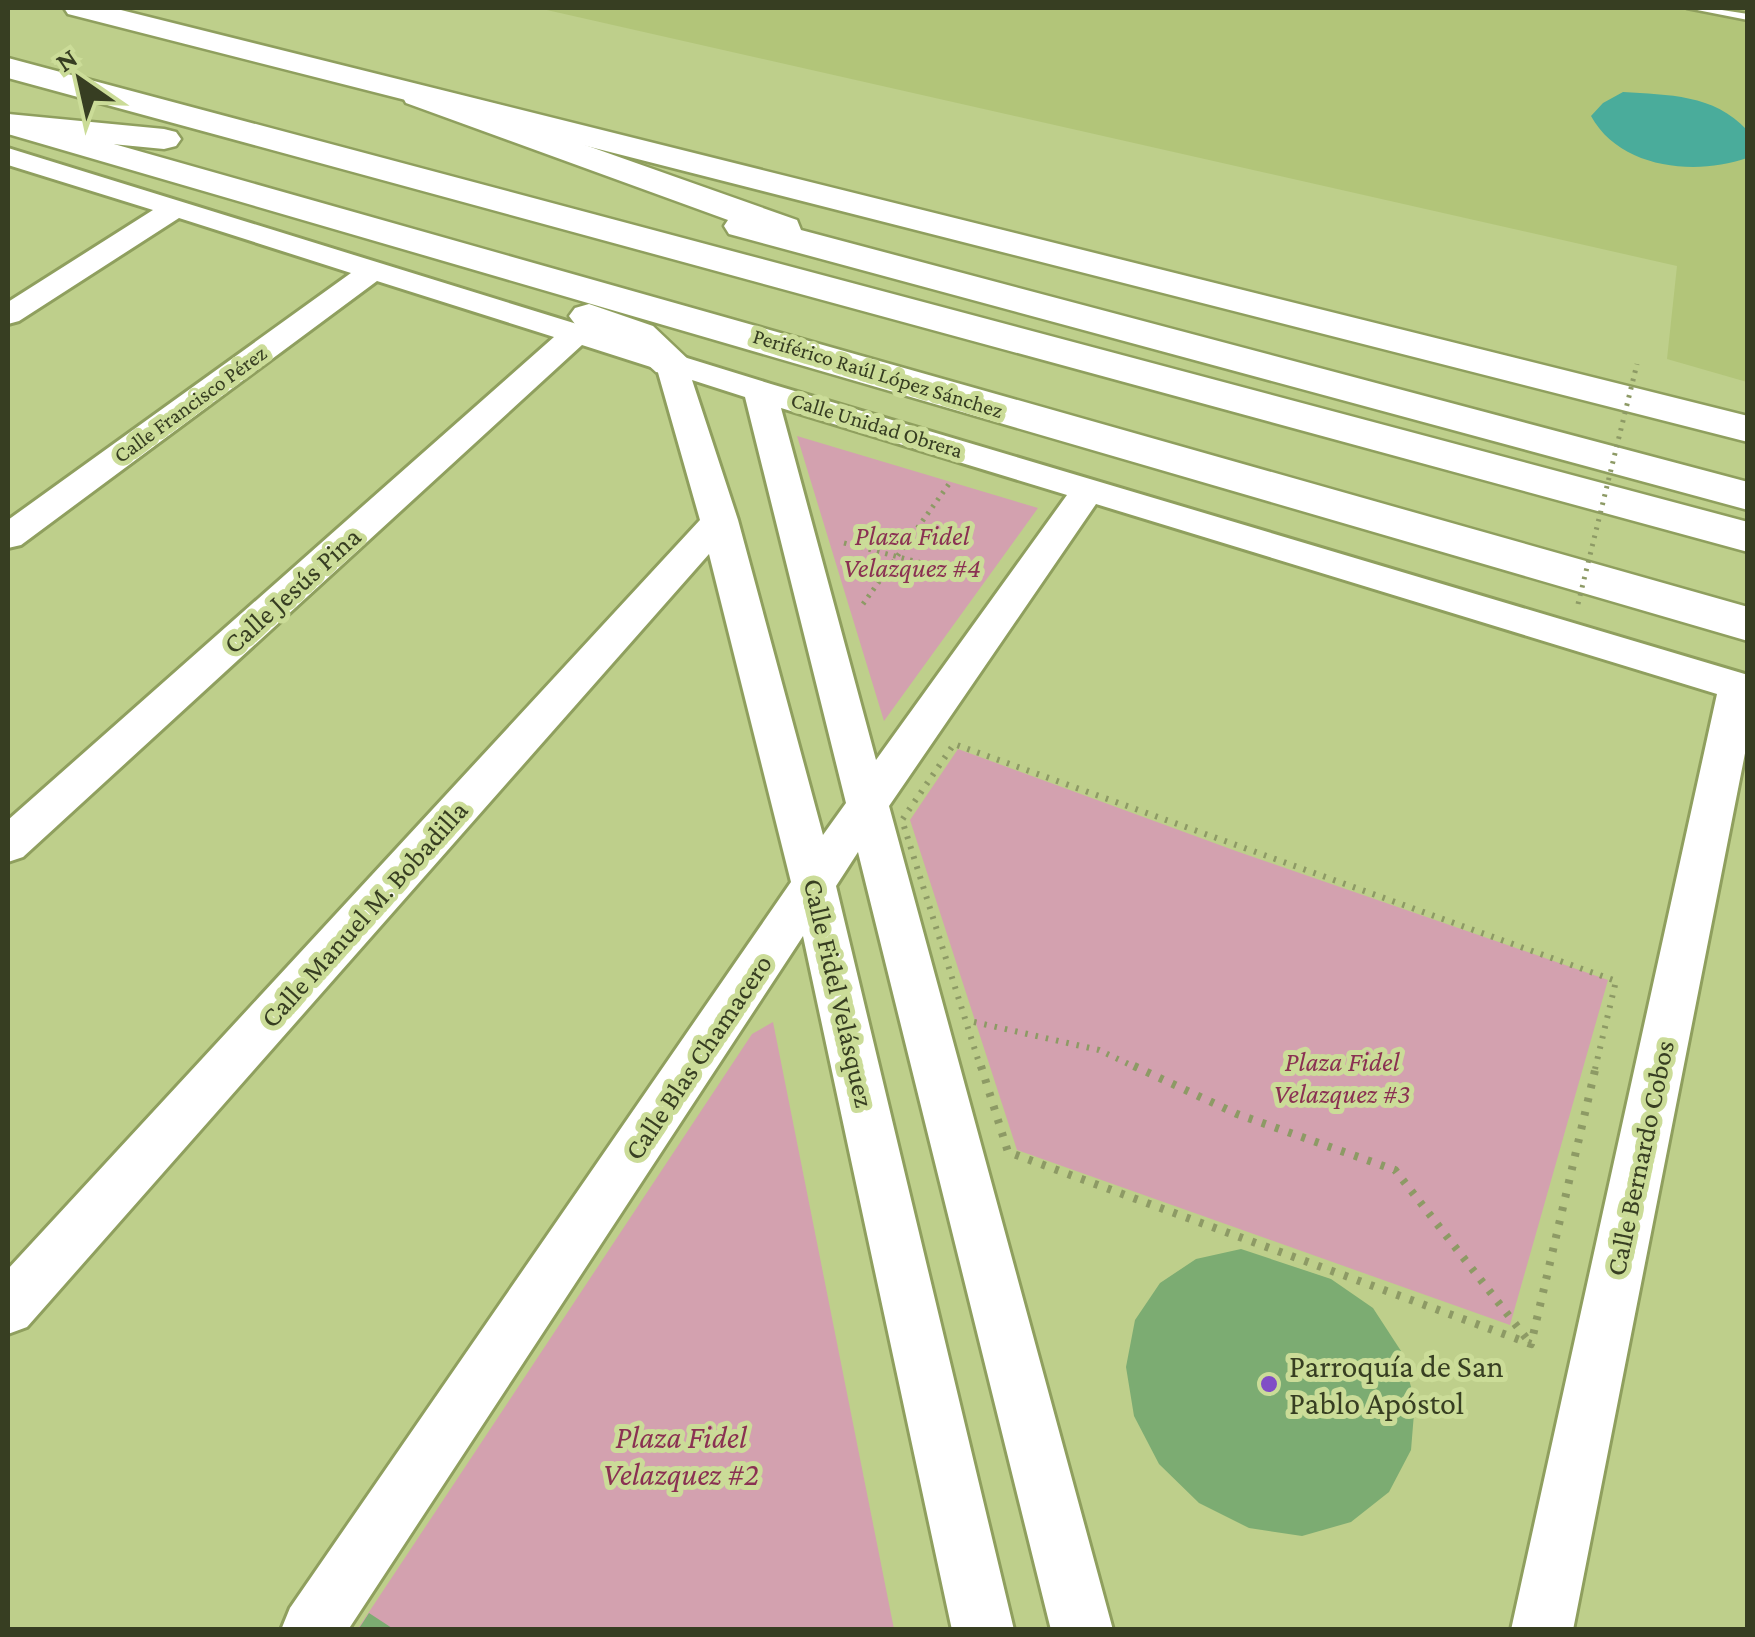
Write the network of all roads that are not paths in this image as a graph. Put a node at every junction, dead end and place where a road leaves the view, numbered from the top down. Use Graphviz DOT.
graph roads {
  1 [pos="79,8"];
  2 [pos="1692,8"];
  3 [pos="1748,17"];
  4 [pos="8,40"];
  5 [pos="8,68"];
  6 [pos="418,96"];
  7 [pos="8,124"];
  8 [pos="8,156"];
  9 [pos="174,210"];
  10 [pos="574,218"];
  11 [pos="444,244"];
  12 [pos="858,255"];
  13 [pos="372,271"];
  14 [pos="8,315"];
  15 [pos="576,334"];
  16 [pos="672,363"];
  17 [pos="760,391"];
  18 [pos="1748,430"];
  19 [pos="1090,488"];
  20 [pos="1748,496"];
  21 [pos="720,520"];
  22 [pos="8,536"];
  23 [pos="1748,538"];
  24 [pos="1748,624"];
  25 [pos="1743,687"];
  26 [pos="867,805"];
  27 [pos="8,846"];
  28 [pos="814,883"];
  29 [pos="8,1308"];
  30 [pos="312,1630"];
  31 [pos="983,1630"];
  32 [pos="1082,1630"];
  33 [pos="1542,1630"];
  1 -- 6 [label="main road"];
  2 -- 3 [label="lane"];
  4 -- 12 [label="main road"];
  5 -- 10 [label="main road"];
  6 -- 12 [label="main road"];
  6 -- 18 [label="main road"];
  7 -- 10 [label="main road"];
  7 -- 11 [label="main road, Periférico Raúl López Sánchez"];
  8 -- 9 [label="street, Calle Unidad Obrera"];
  9 -- 13 [label="street, Calle Unidad Obrera"];
  9 -- 14 [label="street"];
  10 -- 23 [label="main road"];
  11 -- 16 [label="main road"];
  11 -- 24 [label="main road, Periférico Raúl López Sánchez"];
  12 -- 20 [label="main road"];
  13 -- 15 [label="street, Calle Unidad Obrera"];
  13 -- 22 [label="street, Calle Francisco Pérez"];
  15 -- 16 [label="street, Calle Unidad Obrera"];
  15 -- 27 [label="street, Calle Jesús Pina"];
  16 -- 17 [label="street, Calle Unidad Obrera"];
  16 -- 21 [label="street, Calle Fidel Velásquez"];
  17 -- 19 [label="street, Calle Unidad Obrera"];
  17 -- 26 [label="street"];
  19 -- 25 [label="street, Calle Unidad Obrera"];
  19 -- 26 [label="street, Calle Blas Chamacero"];
  21 -- 28 [label="street, Calle Fidel Velásquez"];
  21 -- 29 [label="street, Calle Manuel M. Bobadilla"];
  25 -- 33 [label="street, Calle Bernardo Cobos"];
  26 -- 28 [label="street, Calle Blas Chamacero"];
  26 -- 32 [label="street"];
  28 -- 30 [label="street, Calle Blas Chamacero"];
  28 -- 31 [label="street, Calle Fidel Velásquez"];
}
